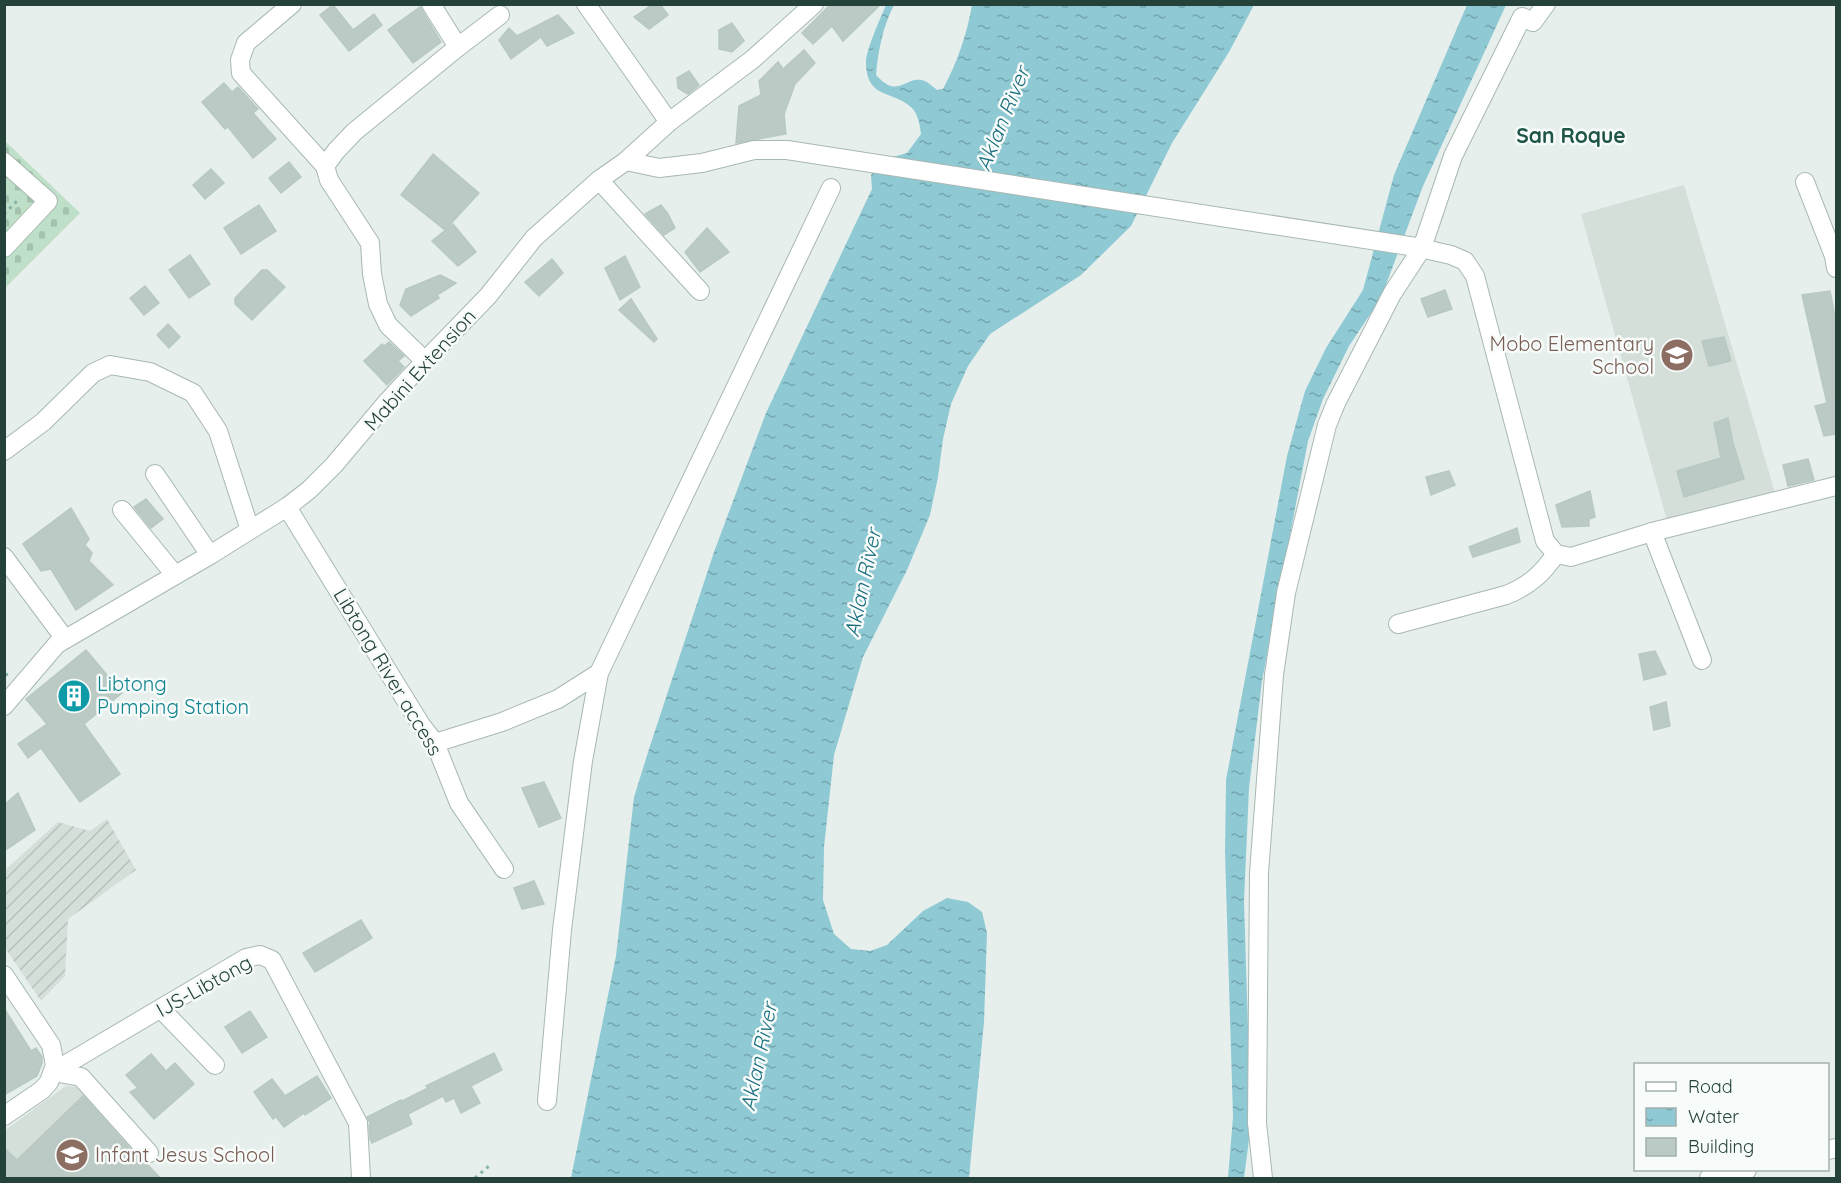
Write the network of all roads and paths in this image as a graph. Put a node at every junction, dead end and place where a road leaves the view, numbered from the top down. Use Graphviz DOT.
graph roads {
  1 [pos="292,4"];
  2 [pos="431,4"];
  3 [pos="586,4"];
  4 [pos="814,4"];
  5 [pos="1546,4"];
  6 [pos="500,15"];
  7 [pos="458,47"];
  8 [pos="669,122"];
  9 [pos="626,161"];
  10 [pos="4,162"];
  11 [pos="326,166"];
  12 [pos="599,180"];
  13 [pos="1805,182"];
  14 [pos="831,189"];
  15 [pos="4,248"];
  16 [pos="1419,248"];
  17 [pos="1836,268"];
  18 [pos="700,291"];
  19 [pos="425,361"];
  20 [pos="4,451"];
  21 [pos="155,474"];
  22 [pos="1836,486"];
  23 [pos="287,507"];
  24 [pos="122,510"];
  25 [pos="250,530"];
  26 [pos="1652,532"];
  27 [pos="1556,554"];
  28 [pos="210,555"];
  29 [pos="4,558"];
  30 [pos="175,575"];
  31 [pos="1398,624"];
  32 [pos="65,639"];
  33 [pos="1702,660"];
  34 [pos="599,673"];
  35 [pos="4,706"];
  36 [pos="435,743"];
  37 [pos="504,869"];
  38 [pos="4,975"];
  39 [pos="161,1010"];
  40 [pos="215,1065"];
  41 [pos="53,1072"];
  42 [pos="547,1101"];
  43 [pos="4,1116"];
  44 [pos="148,1153"];
  45 [pos="489,1166"];
  46 [pos="1743,1171"];
  47 [pos="361,1179"];
  48 [pos="475,1179"];
  49 [pos="1263,1179"];
  50 [pos="1709,1179"];
  1 -- 11 [label="street"];
  2 -- 7 [label="street"];
  3 -- 8 [label="street"];
  4 -- 8 [label="street, Mabini Extension"];
  5 -- 16 [label="street"];
  6 -- 7 [label="street"];
  7 -- 11 [label="street"];
  8 -- 9 [label="street, Mabini Extension"];
  9 -- 12 [label="street, Mabini Extension"];
  9 -- 16 [label="street"];
  10 -- 15 [label="street"];
  11 -- 19 [label="street"];
  12 -- 18 [label="street"];
  12 -- 19 [label="street, Mabini Extension"];
  13 -- 17 [label="street"];
  14 -- 34 [label="street"];
  16 -- 27 [label="street"];
  16 -- 49 [label="street"];
  19 -- 23 [label="street, Mabini Extension"];
  20 -- 25 [label="street"];
  21 -- 28 [label="street"];
  22 -- 26 [label="street"];
  23 -- 25 [label="street, Mabini Extension"];
  23 -- 36 [label="street, Libtong River access"];
  24 -- 30 [label="street"];
  25 -- 28 [label="street, Mabini Extension"];
  26 -- 27 [label="street"];
  26 -- 33 [label="street"];
  27 -- 31 [label="street"];
  28 -- 30 [label="street, Mabini Extension"];
  29 -- 32 [label="street"];
  30 -- 32 [label="street, Mabini Extension"];
  32 -- 35 [label="street, Mabini Extension"];
  34 -- 36 [label="street"];
  34 -- 42 [label="street"];
  36 -- 37 [label="street, Libtong River access"];
  38 -- 41 [label="street"];
  39 -- 40 [label="street"];
  39 -- 41 [label="street, IJS-Libtong"];
  39 -- 47 [label="street, IJS-Libtong"];
  41 -- 43 [label="street"];
  41 -- 44 [label="street"];
  45 -- 48 [label="path"];
  46 -- 50 [label="street"];
}
